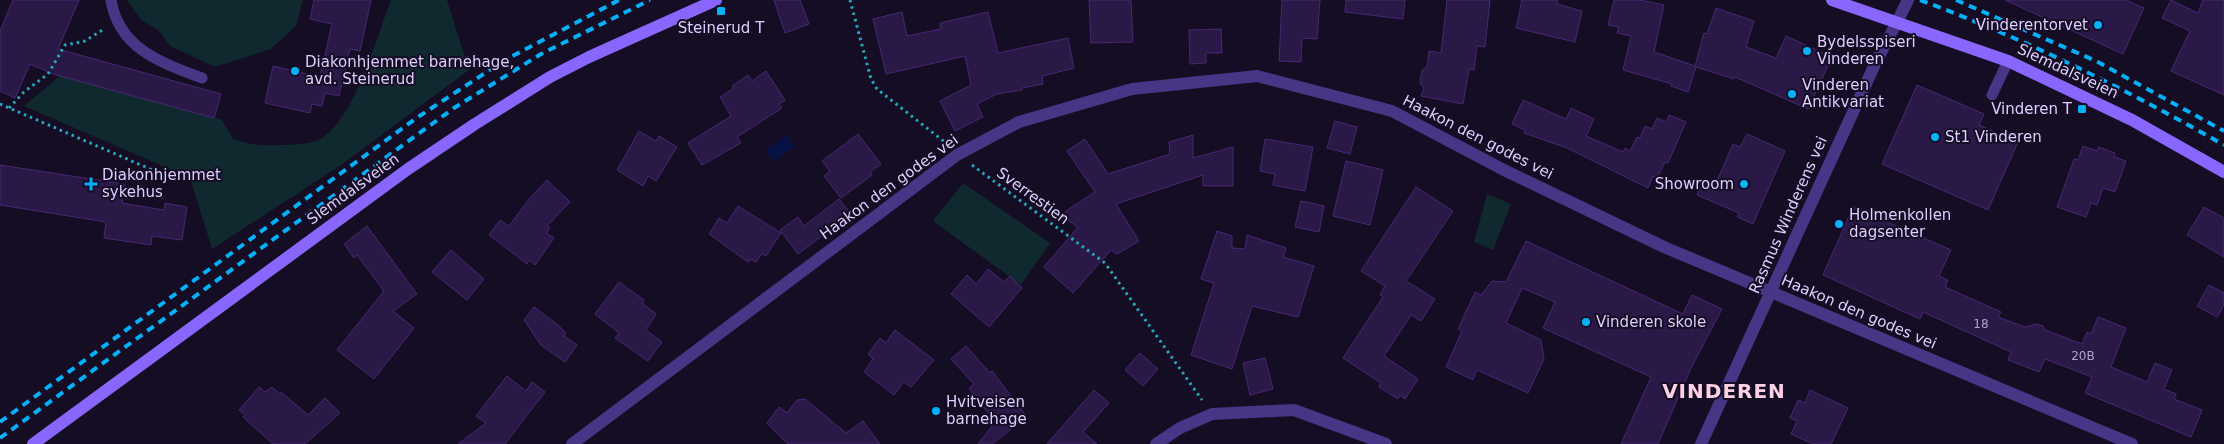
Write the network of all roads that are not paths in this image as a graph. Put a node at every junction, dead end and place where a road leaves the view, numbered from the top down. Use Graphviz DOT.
graph roads {
  1 [pos="112,0"];
  2 [pos="716,0"];
  3 [pos="1832,0"];
  4 [pos="1908,0"];
  5 [pos="1896,22"];
  6 [pos="2008,61"];
  7 [pos="202,78"];
  8 [pos="1992,95"];
  9 [pos="2224,172"];
  10 [pos="1772,292"];
  11 [pos="33,444"];
  12 [pos="572,444"];
  13 [pos="1156,444"];
  14 [pos="1386,444"];
  15 [pos="1701,444"];
  16 [pos="2132,444"];
  1 -- 7 [label="lane"];
  2 -- 11 [label="main road, Slemdalsveien"];
  3 -- 5 [label="main road, Slemdalsveien"];
  4 -- 5 [label="street, Rasmus Winderens vei"];
  5 -- 6 [label="main road, Slemdalsveien"];
  5 -- 10 [label="street, Rasmus Winderens vei"];
  6 -- 8 [label="lane"];
  6 -- 9 [label="main road, Slemdalsveien"];
  10 -- 12 [label="street, Haakon den godes vei"];
  10 -- 15 [label="street, Rasmus Winderens vei"];
  10 -- 16 [label="street, Haakon den godes vei"];
  13 -- 14 [label="street"];
}
